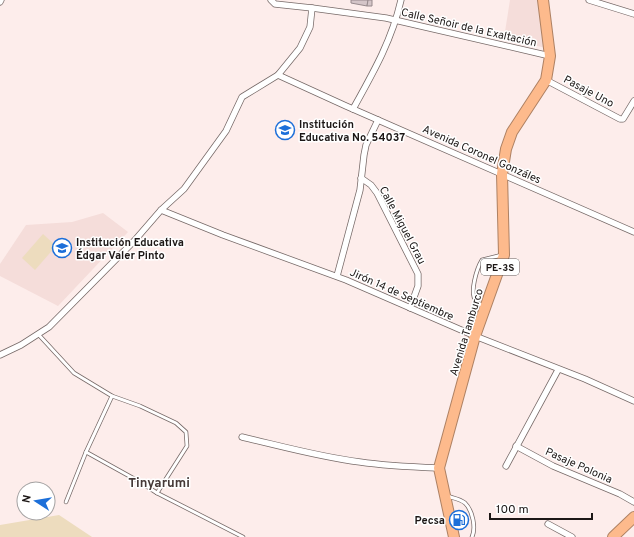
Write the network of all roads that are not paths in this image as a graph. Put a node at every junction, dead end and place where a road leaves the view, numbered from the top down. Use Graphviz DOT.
graph roads {
  1 [pos="271,0"];
  2 [pos="401,0"];
  3 [pos="543,0"];
  4 [pos="589,0"];
  5 [pos="312,8"];
  6 [pos="634,14"];
  7 [pos="396,20"];
  8 [pos="550,56"];
  9 [pos="278,75"];
  10 [pos="546,80"];
  11 [pos="634,101"];
  12 [pos="353,109"];
  13 [pos="378,120"];
  14 [pos="502,174"];
  15 [pos="361,178"];
  16 [pos="161,210"];
  17 [pos="634,232"];
  18 [pos="504,254"];
  19 [pos="336,276"];
  20 [pos="410,308"];
  21 [pos="485,308"];
  22 [pos="38,334"];
  23 [pos="475,336"];
  24 [pos="0,355"];
  25 [pos="558,370"];
  26 [pos="112,396"];
  27 [pos="634,401"];
  28 [pos="242,437"];
  29 [pos="516,446"];
  30 [pos="86,452"];
  31 [pos="506,466"];
  32 [pos="439,468"];
  33 [pos="157,493"];
  34 [pos="445,496"];
  35 [pos="66,502"];
  36 [pos="634,502"];
  37 [pos="634,517"];
  38 [pos="548,524"];
  39 [pos="243,537"];
  40 [pos="454,537"];
  41 [pos="472,537"];
  42 [pos="572,537"];
  43 [pos="613,537"];
  1 -- 5 [label="street, Calle Señoir de la Exaltación"];
  2 -- 7 [label="street"];
  3 -- 8 [label="highway, Avenida Tamburco / PE-3S"];
  4 -- 6 [label="street"];
  5 -- 7 [label="street, Calle Señoir de la Exaltación"];
  5 -- 9 [label="street"];
  7 -- 8 [label="street, Calle Señoir de la Exaltación"];
  7 -- 12 [label="street"];
  8 -- 10 [label="highway, Avenida Tamburco / PE-3S"];
  9 -- 12 [label="street, Avenida Coronel Gonzáles"];
  9 -- 16 [label="street"];
  10 -- 11 [label="street, Pasaje Uno"];
  10 -- 14 [label="highway, Avenida Tamburco / PE-3S"];
  12 -- 13 [label="street, Avenida Coronel Gonzáles"];
  13 -- 14 [label="street, Avenida Coronel Gonzáles"];
  13 -- 15 [label="street"];
  14 -- 17 [label="street, Avenida Coronel Gonzáles"];
  14 -- 18 [label="highway, Avenida Tamburco / PE-3S"];
  15 -- 19 [label="street"];
  15 -- 20 [label="street, Calle Miguel Grau"];
  16 -- 19 [label="street, Jirón 14 de Septiembre"];
  16 -- 22 [label="street"];
  18 -- 21 [label="highway, Avenida Tamburco / PE-3S"];
  18 -- 21 [label="lane"];
  19 -- 20 [label="street, Jirón 14 de Septiembre"];
  20 -- 23 [label="street, Jirón 14 de Septiembre"];
  21 -- 23 [label="highway, Avenida Tamburco / PE-3S"];
  22 -- 24 [label="street"];
  22 -- 26 [label="lane"];
  23 -- 25 [label="street, Jirón 14 de Septiembre"];
  23 -- 32 [label="highway, Avenida Tamburco / PE-3S"];
  25 -- 27 [label="street, Jirón 14 de Septiembre"];
  25 -- 29 [label="street"];
  26 -- 30 [label="lane"];
  26 -- 33 [label="lane"];
  28 -- 32 [label="street"];
  29 -- 31 [label="street"];
  29 -- 36 [label="street, Pasaje Polonia"];
  30 -- 33 [label="lane"];
  30 -- 35 [label="lane"];
  32 -- 34 [label="highway, Avenida Tamburco / PE-3S"];
  33 -- 39 [label="lane"];
  34 -- 40 [label="highway, Avenida Tamburco / PE-3S"];
  34 -- 41 [label="lane"];
  37 -- 43 [label="highway"];
  38 -- 42 [label="street"];
}
